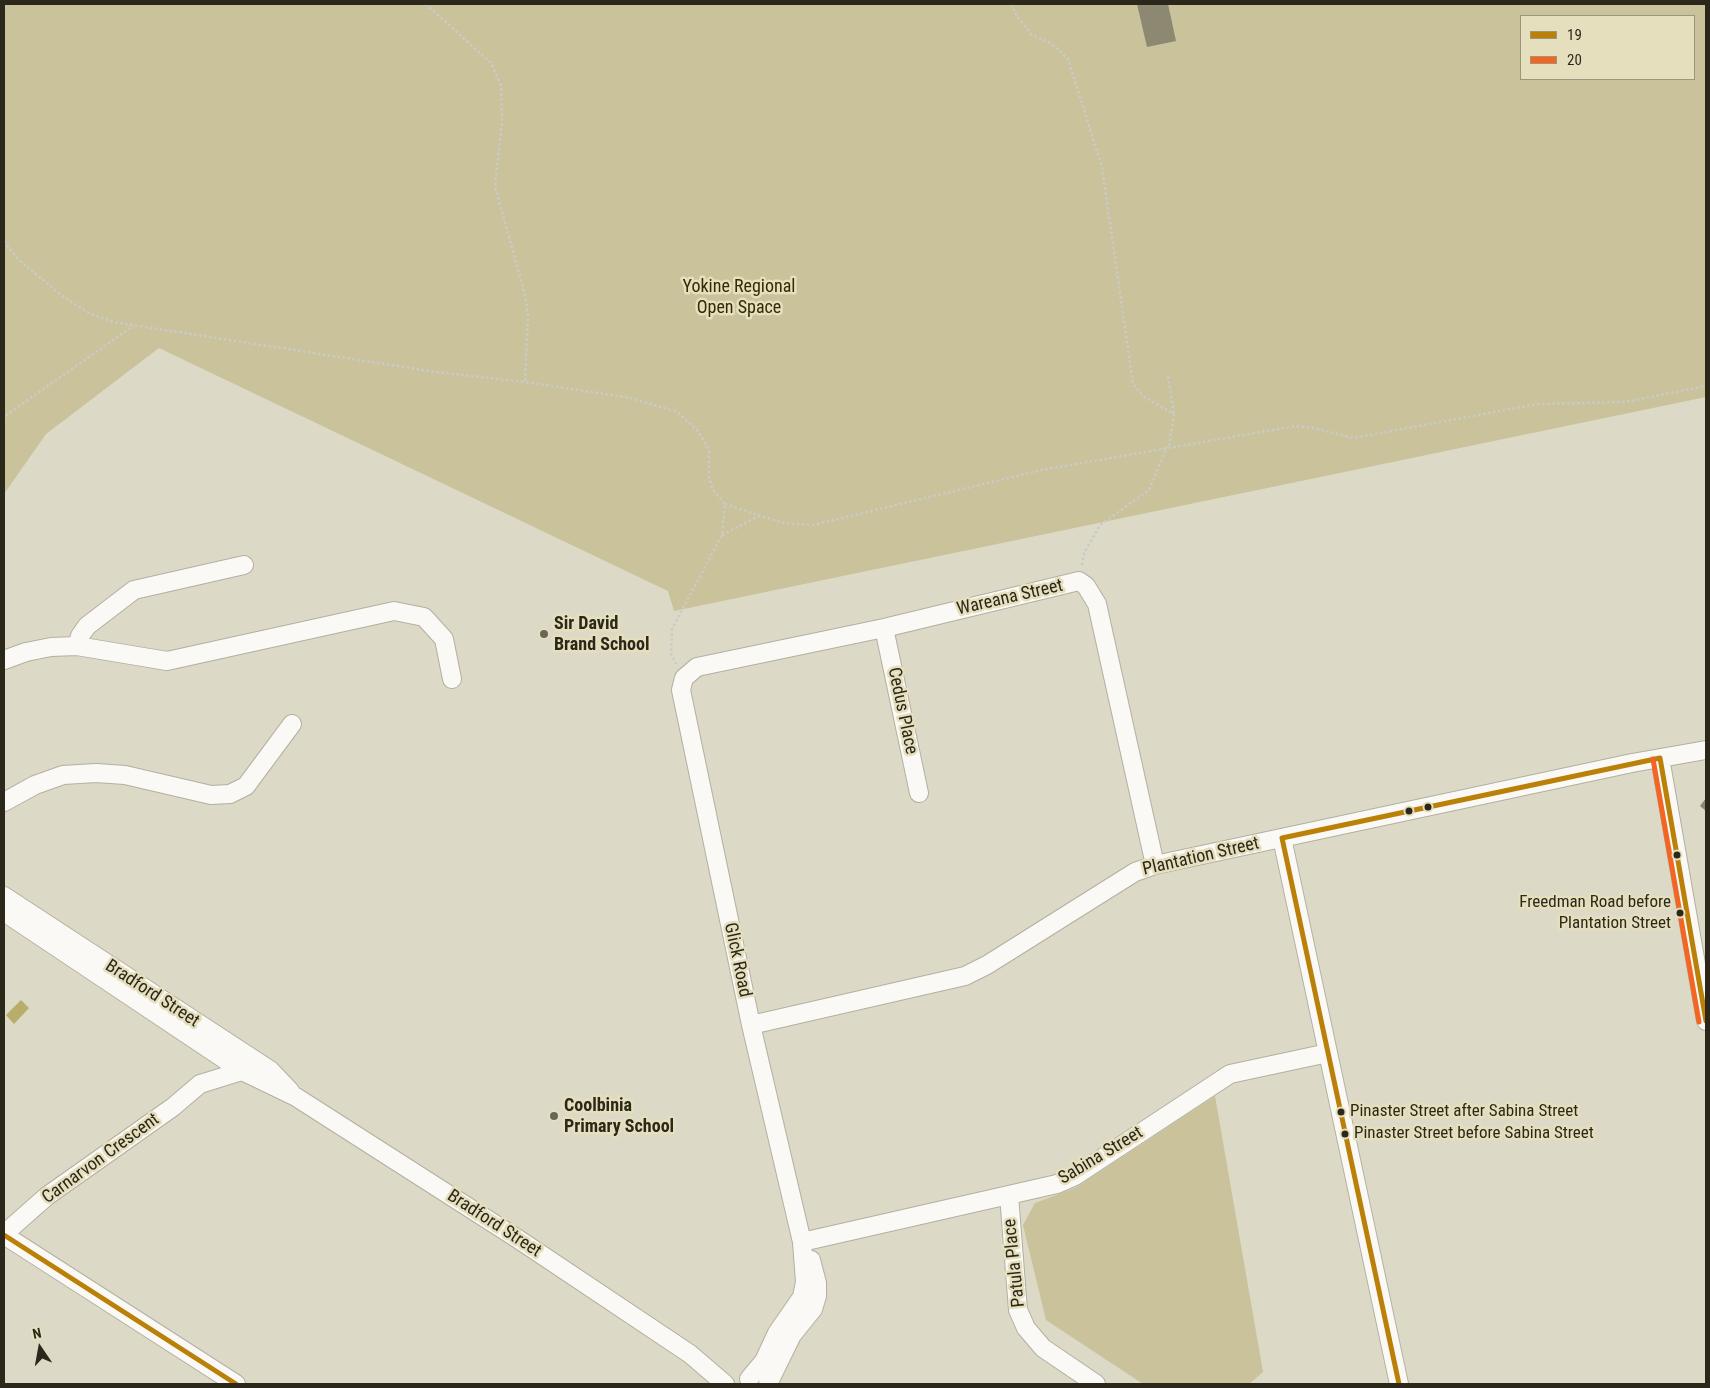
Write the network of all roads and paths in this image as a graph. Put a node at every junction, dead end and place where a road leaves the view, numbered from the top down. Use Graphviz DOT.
graph roads {
  1 [pos="1011,4"];
  2 [pos="428,5"];
  3 [pos="4,241"];
  4 [pos="134,325"];
  5 [pos="1168,376"];
  6 [pos="524,382"];
  7 [pos="1706,386"];
  8 [pos="1174,414"];
  9 [pos="4,420"];
  10 [pos="1168,446"];
  11 [pos="725,504"];
  12 [pos="762,515"];
  13 [pos="722,535"];
  14 [pos="244,565"];
  15 [pos="1079,581"];
  16 [pos="884,628"];
  17 [pos="77,646"];
  18 [pos="4,660"];
  19 [pos="684,678"];
  20 [pos="452,679"];
  21 [pos="292,724"];
  22 [pos="1706,750"];
  23 [pos="1660,758"];
  24 [pos="920,793"];
  25 [pos="4,802"];
  26 [pos="1282,838"];
  27 [pos="1154,865"];
  28 [pos="4,896"];
  29 [pos="4,912"];
  30 [pos="1706,1021"];
  31 [pos="751,1025"];
  32 [pos="1328,1053"];
  33 [pos="242,1071"];
  34 [pos="296,1096"];
  35 [pos="1009,1195"];
  36 [pos="4,1235"];
  37 [pos="802,1242"];
  38 [pos="690,1354"];
  39 [pos="747,1382"];
  40 [pos="236,1384"];
  41 [pos="725,1384"];
  42 [pos="768,1384"];
  43 [pos="1096,1384"];
  44 [pos="1399,1384"];
  1 -- 8 [label="path"];
  2 -- 6 [label="path"];
  3 -- 4 [label="path"];
  4 -- 6 [label="path"];
  4 -- 9 [label="path"];
  5 -- 8 [label="path"];
  6 -- 11 [label="path"];
  7 -- 10 [label="path"];
  8 -- 10 [label="path"];
  10 -- 12 [label="path"];
  10 -- 15 [label="path"];
  11 -- 12 [label="path"];
  11 -- 13 [label="path"];
  12 -- 13 [label="path"];
  13 -- 19 [label="path"];
  14 -- 17 [label="street"];
  15 -- 16 [label="street, Wareana Street"];
  15 -- 27 [label="street, Wareana Street"];
  16 -- 19 [label="street, Wareana Street"];
  16 -- 24 [label="street, Cedus Place"];
  17 -- 18 [label="street"];
  17 -- 20 [label="street"];
  19 -- 31 [label="street, Glick Road"];
  21 -- 25 [label="street"];
  22 -- 23 [label="street, Plantation Street"];
  23 -- 26 [label="street, Plantation Street"];
  23 -- 30 [label="street"];
  26 -- 27 [label="street, Plantation Street"];
  26 -- 32 [label="street"];
  27 -- 31 [label="street, Plantation Street"];
  28 -- 34 [label="street, Bradford Street"];
  29 -- 33 [label="street, Bradford Street"];
  31 -- 37 [label="street, Glick Road"];
  32 -- 35 [label="street, Sabina Street"];
  32 -- 44 [label="street"];
  33 -- 34 [label="street, Bradford Street"];
  33 -- 36 [label="street, Carnarvon Crescent"];
  34 -- 38 [label="street, Bradford Street"];
  35 -- 37 [label="street, Sabina Street"];
  35 -- 43 [label="street, Patula Place"];
  36 -- 40 [label="street"];
  37 -- 39 [label="street, Glick Road"];
  37 -- 42 [label="street, Glick Road"];
  38 -- 39 [label="street, Bradford Street"];
  38 -- 41 [label="street, Bradford Street"];
}
